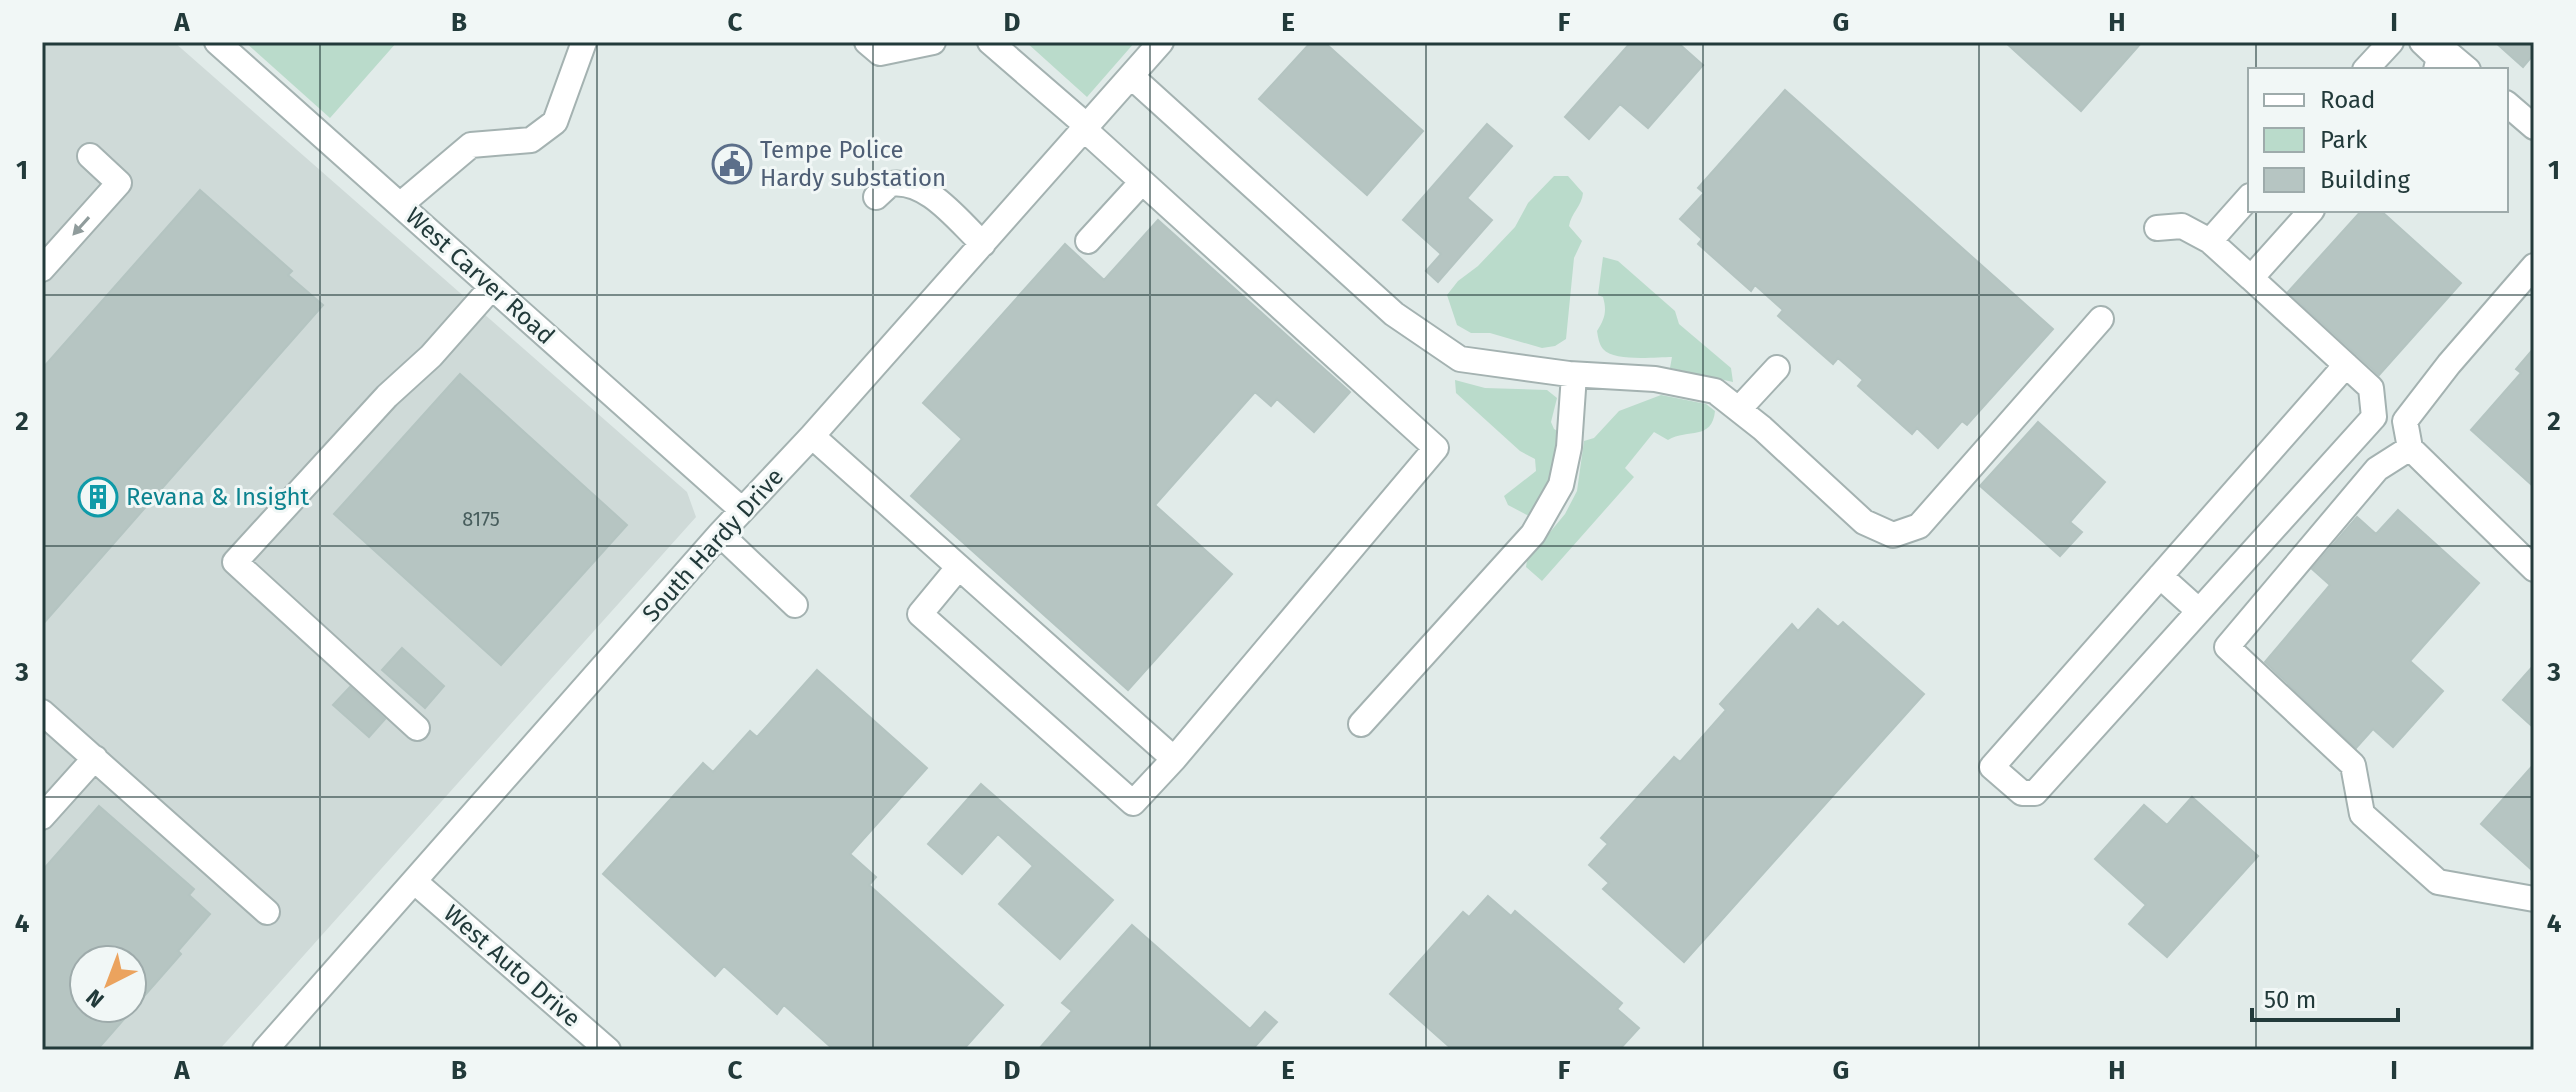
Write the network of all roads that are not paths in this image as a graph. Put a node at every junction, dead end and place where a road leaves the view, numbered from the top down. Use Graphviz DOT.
graph roads {
  1 [pos="217,42"];
  2 [pos="584,42"];
  3 [pos="867,42"];
  4 [pos="933,42"];
  5 [pos="990,42"];
  6 [pos="1161,42"];
  7 [pos="2391,42"];
  8 [pos="2434,54"];
  9 [pos="2367,68"];
  10 [pos="2464,68"];
  11 [pos="1131,76"];
  12 [pos="2508,105"];
  13 [pos="1086,127"];
  14 [pos="2534,127"];
  15 [pos="90,156"];
  16 [pos="1142,182"];
  17 [pos="876,197"];
  18 [pos="2248,198"];
  19 [pos="400,205"];
  20 [pos="2310,212"];
  21 [pos="2157,228"];
  22 [pos="1088,241"];
  23 [pos="2210,241"];
  24 [pos="983,244"];
  25 [pos="2534,266"];
  26 [pos="42,269"];
  27 [pos="2251,278"];
  28 [pos="492,287"];
  29 [pos="2101,319"];
  30 [pos="2346,365"];
  31 [pos="1777,368"];
  32 [pos="1574,375"];
  33 [pos="1739,409"];
  34 [pos="812,436"];
  35 [pos="2410,448"];
  36 [pos="742,510"];
  37 [pos="720,534"];
  38 [pos="2529,554"];
  39 [pos="958,568"];
  40 [pos="2160,576"];
  41 [pos="795,605"];
  42 [pos="2199,611"];
  43 [pos="42,712"];
  44 [pos="1361,724"];
  45 [pos="417,728"];
  46 [pos="95,758"];
  47 [pos="1174,759"];
  48 [pos="42,817"];
  49 [pos="415,882"];
  50 [pos="2534,899"];
  51 [pos="267,912"];
  52 [pos="265,1050"];
  53 [pos="608,1050"];
  1 -- 19 [label="street, West Carver Road"];
  2 -- 19 [label="street"];
  3 -- 4 [label="street"];
  5 -- 13 [label="street"];
  6 -- 11 [label="street, South Hardy Drive"];
  7 -- 9 [label="street"];
  8 -- 10 [label="street"];
  11 -- 13 [label="street, South Hardy Drive"];
  11 -- 32 [label="street"];
  12 -- 14 [label="street"];
  13 -- 16 [label="street"];
  13 -- 24 [label="street, South Hardy Drive"];
  15 -- 26 [label="street, one-way"];
  16 -- 22 [label="street"];
  16 -- 47 [label="street"];
  17 -- 24 [label="street"];
  18 -- 23 [label="street"];
  19 -- 28 [label="street, West Carver Road"];
  20 -- 27 [label="street"];
  21 -- 23 [label="street"];
  23 -- 27 [label="street"];
  24 -- 34 [label="street, South Hardy Drive"];
  25 -- 35 [label="street"];
  27 -- 30 [label="street"];
  28 -- 36 [label="street, West Carver Road"];
  28 -- 45 [label="street"];
  29 -- 33 [label="street"];
  30 -- 40 [label="street"];
  30 -- 42 [label="street"];
  31 -- 33 [label="street"];
  32 -- 33 [label="street"];
  32 -- 44 [label="street"];
  34 -- 36 [label="street, South Hardy Drive"];
  34 -- 39 [label="street"];
  35 -- 38 [label="street"];
  35 -- 50 [label="street"];
  36 -- 37 [label="street, South Hardy Drive"];
  37 -- 41 [label="street"];
  37 -- 49 [label="street, South Hardy Drive"];
  39 -- 47 [label="street"];
  39 -- 47 [label="street"];
  40 -- 42 [label="street"];
  40 -- 42 [label="street"];
  43 -- 46 [label="street"];
  46 -- 48 [label="street"];
  46 -- 51 [label="street"];
  49 -- 52 [label="street, South Hardy Drive"];
  49 -- 53 [label="street, West Auto Drive"];
}
